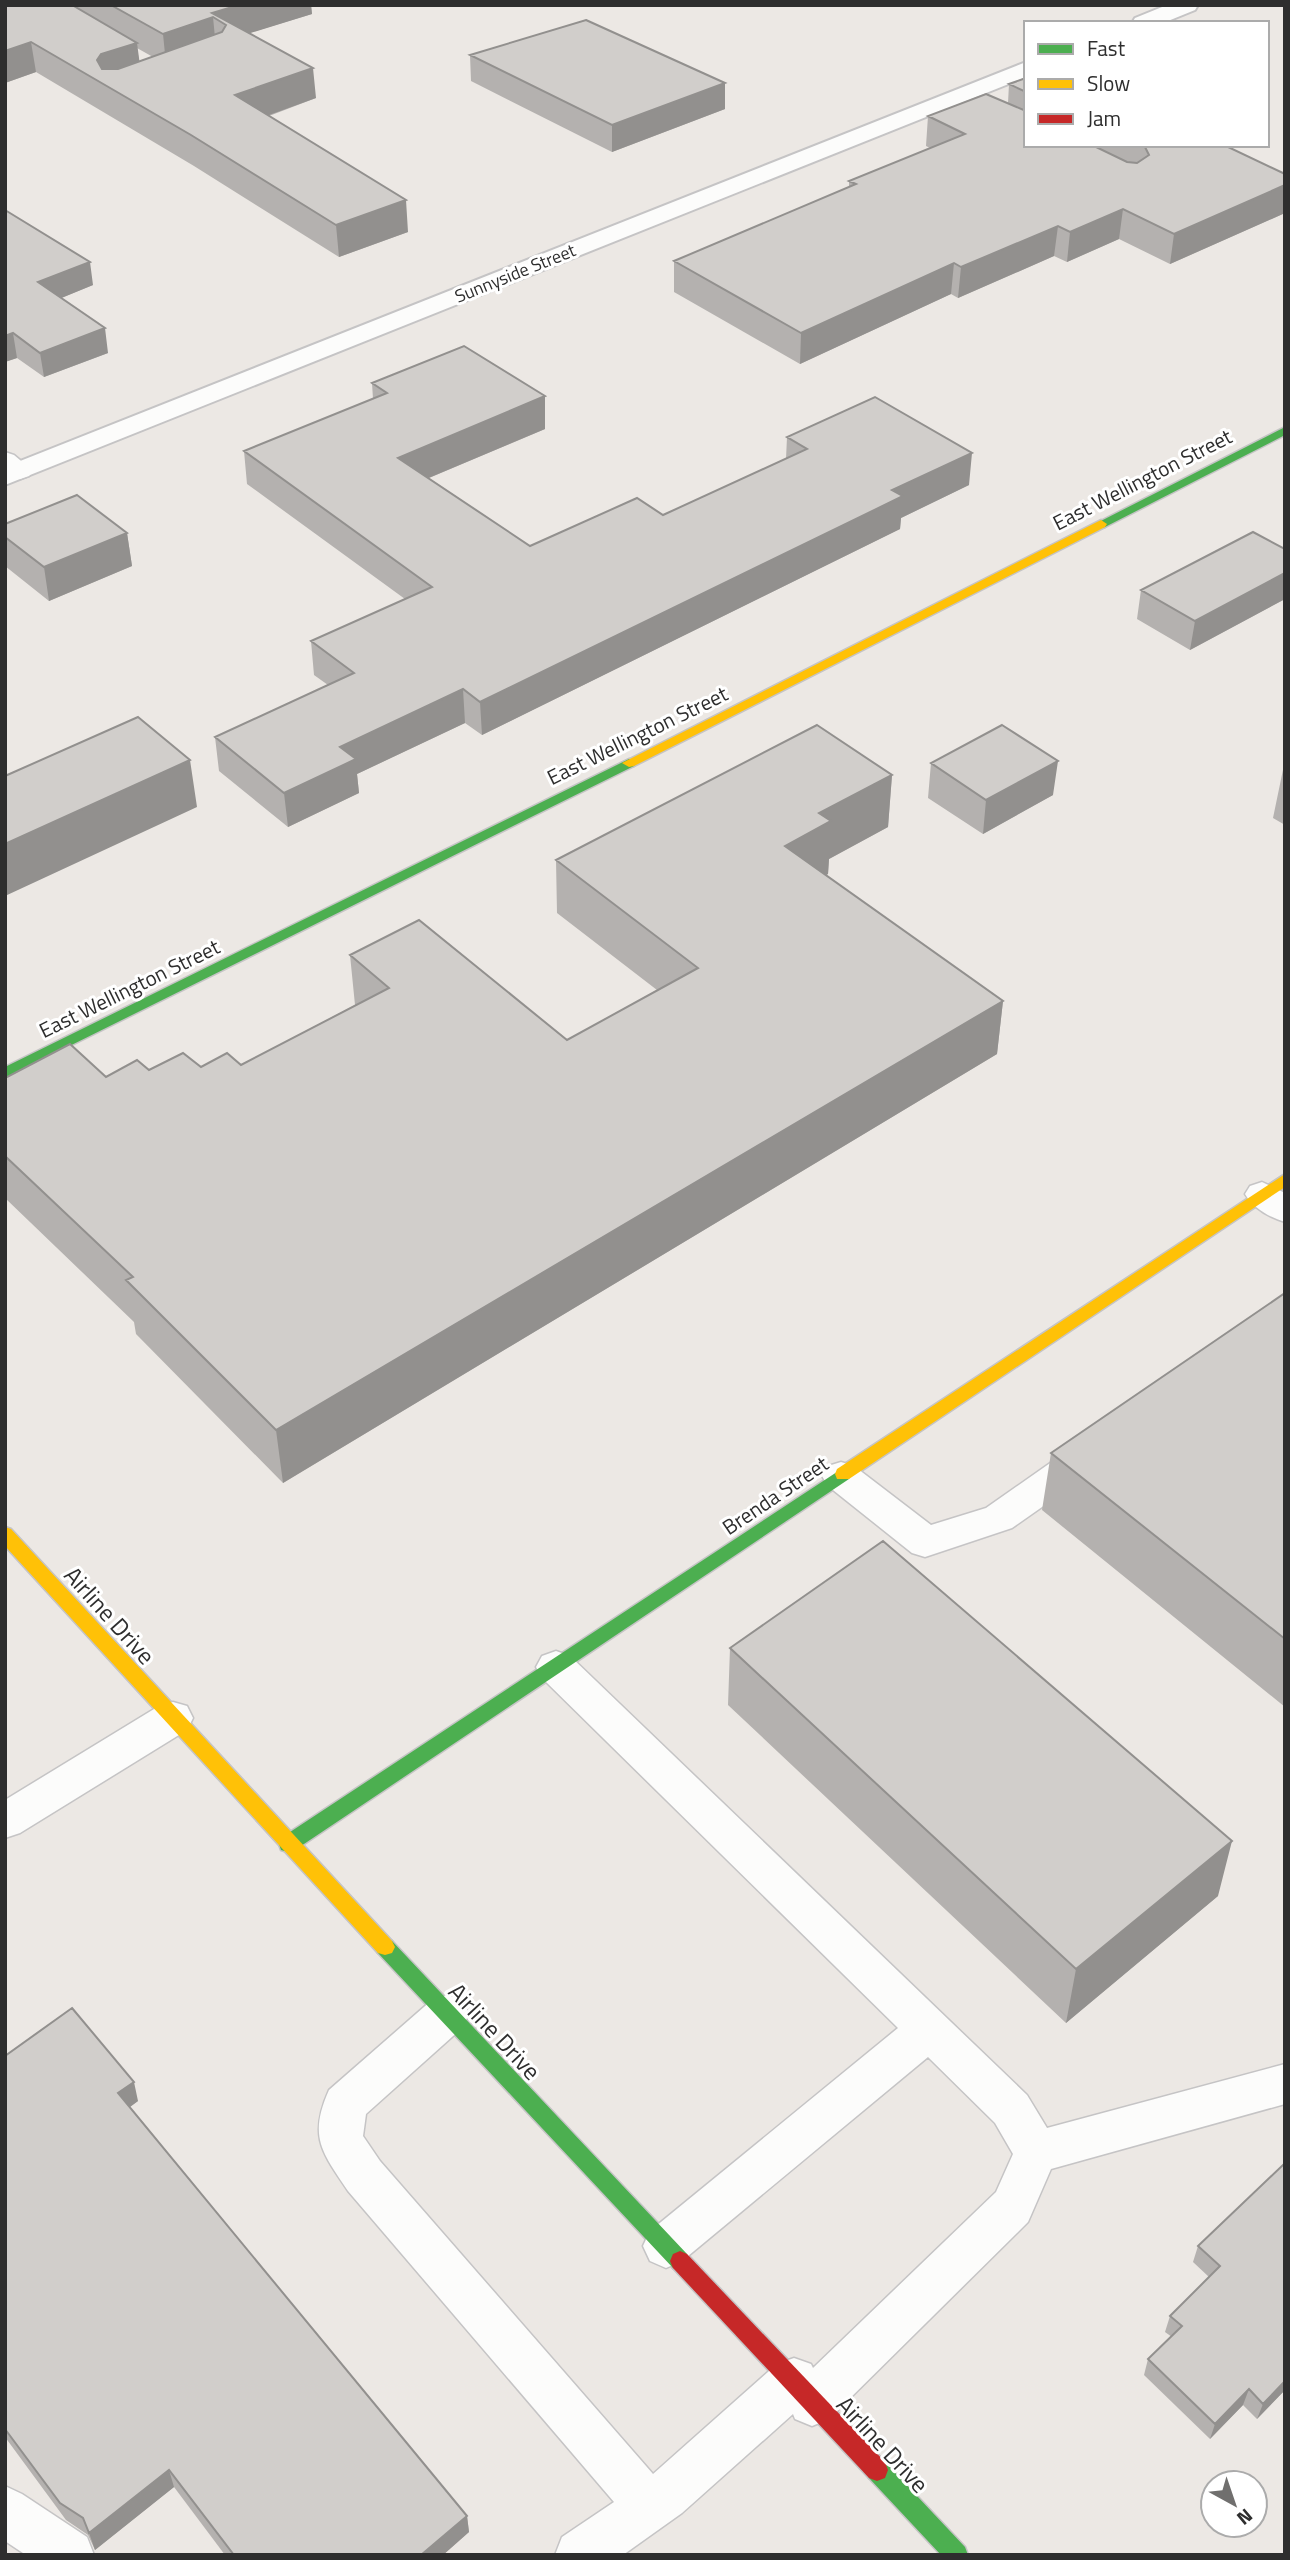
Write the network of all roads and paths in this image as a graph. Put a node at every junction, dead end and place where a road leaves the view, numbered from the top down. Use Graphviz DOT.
graph roads {
  1 [pos="1180,6"];
  2 [pos="1147,21"];
  3 [pos="1024,70"];
  4 [pos="953,98"];
  5 [pos="977,110"];
  6 [pos="1285,430"];
  7 [pos="10,469"];
  8 [pos="5,1073"];
  9 [pos="1277,1194"];
  10 [pos="1113,1439"];
  11 [pos="841,1476"];
  12 [pos="5,1534"];
  13 [pos="556,1667"];
  14 [pos="173,1718"];
  15 [pos="5,1821"];
  16 [pos="288,1844"];
  17 [pos="447,2014"];
  18 [pos="929,2029"];
  19 [pos="1285,2084"];
  20 [pos="1036,2152"];
  21 [pos="666,2246"];
  22 [pos="803,2391"];
  23 [pos="650,2507"];
  24 [pos="5,2511"];
  25 [pos="69,2555"];
  26 [pos="580,2555"];
  27 [pos="957,2555"];
  1 -- 2 [label="street"];
  3 -- 4 [label="street, Sunnyside Street"];
  4 -- 5 [label="lane"];
  4 -- 7 [label="street, Sunnyside Street"];
  6 -- 8 [label="street, East Wellington Street"];
  9 -- 11 [label="street, Brenda Street"];
  10 -- 11 [label="lane"];
  11 -- 13 [label="street, Brenda Street"];
  12 -- 14 [label="street, Airline Drive"];
  13 -- 16 [label="street, Brenda Street"];
  13 -- 18 [label="lane"];
  14 -- 15 [label="lane"];
  14 -- 16 [label="street, Airline Drive"];
  16 -- 17 [label="street, Airline Drive"];
  17 -- 21 [label="street, Airline Drive"];
  17 -- 23 [label="lane"];
  18 -- 20 [label="lane"];
  18 -- 21 [label="lane"];
  19 -- 20 [label="lane"];
  20 -- 22 [label="lane"];
  21 -- 22 [label="street, Airline Drive"];
  22 -- 23 [label="lane"];
  22 -- 27 [label="street, Airline Drive"];
  23 -- 26 [label="lane"];
  24 -- 25 [label="lane"];
}
